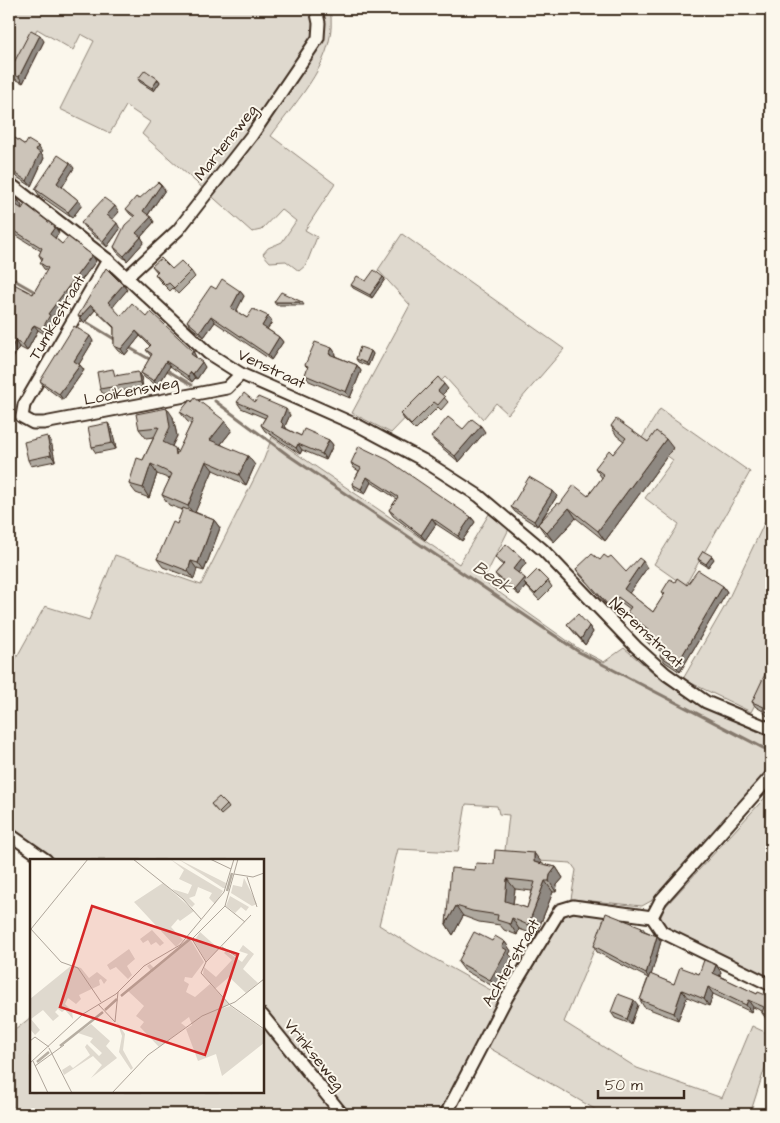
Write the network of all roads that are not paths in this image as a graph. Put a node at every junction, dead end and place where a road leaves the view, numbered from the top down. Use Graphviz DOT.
graph roads {
  1 [pos="316,9"];
  2 [pos="9,183"];
  3 [pos="108,260"];
  4 [pos="126,278"];
  5 [pos="241,374"];
  6 [pos="22,417"];
  7 [pos="543,550"];
  8 [pos="771,729"];
  9 [pos="771,776"];
  10 [pos="9,834"];
  11 [pos="45,859"];
  12 [pos="652,917"];
  13 [pos="771,985"];
  14 [pos="264,1017"];
  15 [pos="342,1114"];
  16 [pos="446,1114"];
  1 -- 4 [label="street, Martensweg"];
  2 -- 3 [label="street, Venstraat"];
  3 -- 4 [label="street, Venstraat"];
  3 -- 6 [label="street, Tumkestraat"];
  4 -- 5 [label="street, Venstraat"];
  5 -- 6 [label="street, Looikensweg"];
  5 -- 7 [label="street, Venstraat"];
  7 -- 8 [label="street, Neremstraat"];
  9 -- 12 [label="street"];
  10 -- 11 [label="street"];
  12 -- 13 [label="street"];
  12 -- 16 [label="street, Achterstraat"];
  14 -- 15 [label="street, Vrinkseweg"];
}
